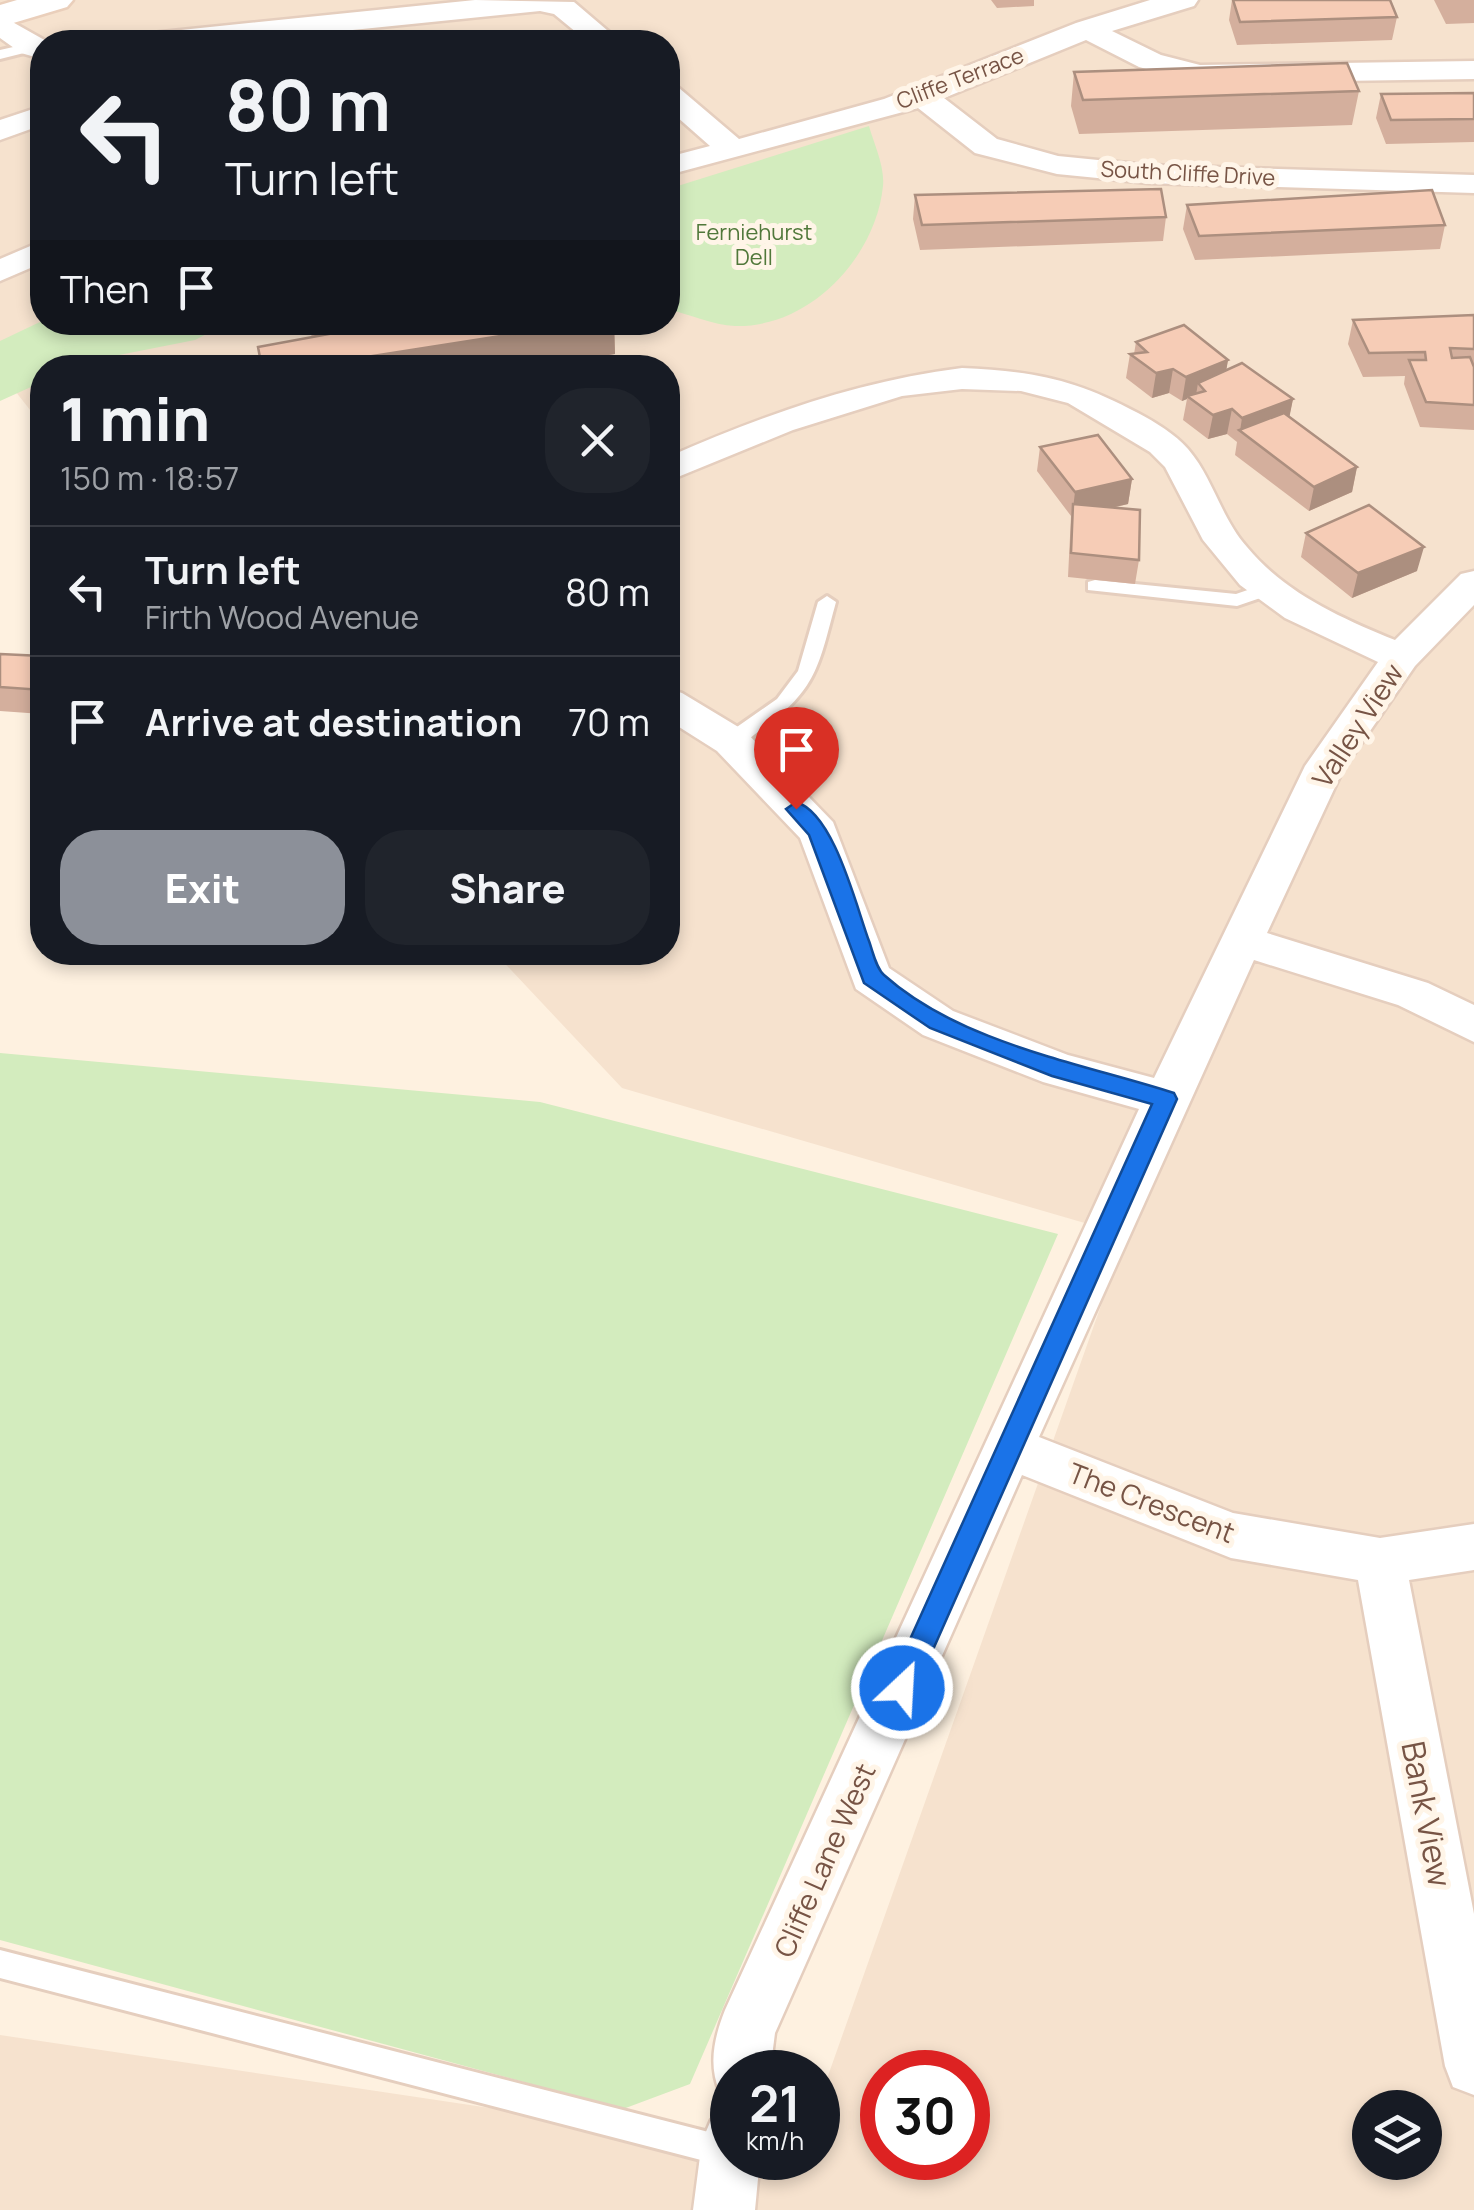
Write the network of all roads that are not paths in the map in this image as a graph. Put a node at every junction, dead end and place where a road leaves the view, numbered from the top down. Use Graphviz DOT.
graph roads {
  1 [pos="54,0"];
  2 [pos="1184,0"];
  3 [pos="0,16"];
  4 [pos="0,24"];
  5 [pos="272,30"];
  6 [pos="591,30"];
  7 [pos="1086,30"];
  8 [pos="30,45"];
  9 [pos="30,50"];
  10 [pos="0,56"];
  11 [pos="1474,70"];
  12 [pos="922,96"];
  13 [pos="680,104"];
  14 [pos="30,120"];
  15 [pos="0,131"];
  16 [pos="732,149"];
  17 [pos="680,163"];
  18 [pos="1474,184"];
  19 [pos="30,256"];
  20 [pos="0,270"];
  21 [pos="680,465"];
  22 [pos="1474,583"];
  23 [pos="1095,586"];
  24 [pos="1265,590"];
  25 [pos="827,602"];
  26 [pos="1401,658"];
  27 [pos="680,709"];
  28 [pos="731,741"];
  29 [pos="1243,940"];
  30 [pos="1474,1025"];
  31 [pos="1166,1099"];
  32 [pos="1011,1448"];
  33 [pos="1474,1547"];
  34 [pos="1380,1561"];
  35 [pos="0,1964"];
  36 [pos="744,2050"];
  37 [pos="1474,2066"];
  38 [pos="710,2163"];
  1 -- 3 [label="main road"];
  2 -- 7 [label="street, Cliffe Terrace"];
  4 -- 8 [label="street"];
  5 -- 6 [label="street"];
  7 -- 11 [label="street"];
  7 -- 12 [label="street, Cliffe Terrace"];
  9 -- 10 [label="lane"];
  12 -- 16 [label="street, Cliffe Terrace"];
  12 -- 18 [label="street, South Cliffe Drive"];
  13 -- 16 [label="street"];
  14 -- 15 [label="street"];
  16 -- 17 [label="street, Cliffe Terrace"];
  19 -- 20 [label="street"];
  21 -- 24 [label="street"];
  22 -- 26 [label="street, Valley View"];
  23 -- 24 [label="lane"];
  24 -- 26 [label="street"];
  25 -- 28 [label="lane"];
  26 -- 29 [label="street, Valley View"];
  27 -- 28 [label="street"];
  28 -- 31 [label="street"];
  29 -- 30 [label="street"];
  29 -- 31 [label="street, Cliffe Lane West"];
  31 -- 32 [label="street, Cliffe Lane West"];
  32 -- 34 [label="street, The Crescent"];
  32 -- 36 [label="street, Cliffe Lane West"];
  33 -- 34 [label="street, The Crescent"];
  34 -- 37 [label="street, Bank View"];
  35 -- 38 [label="lane"];
}
